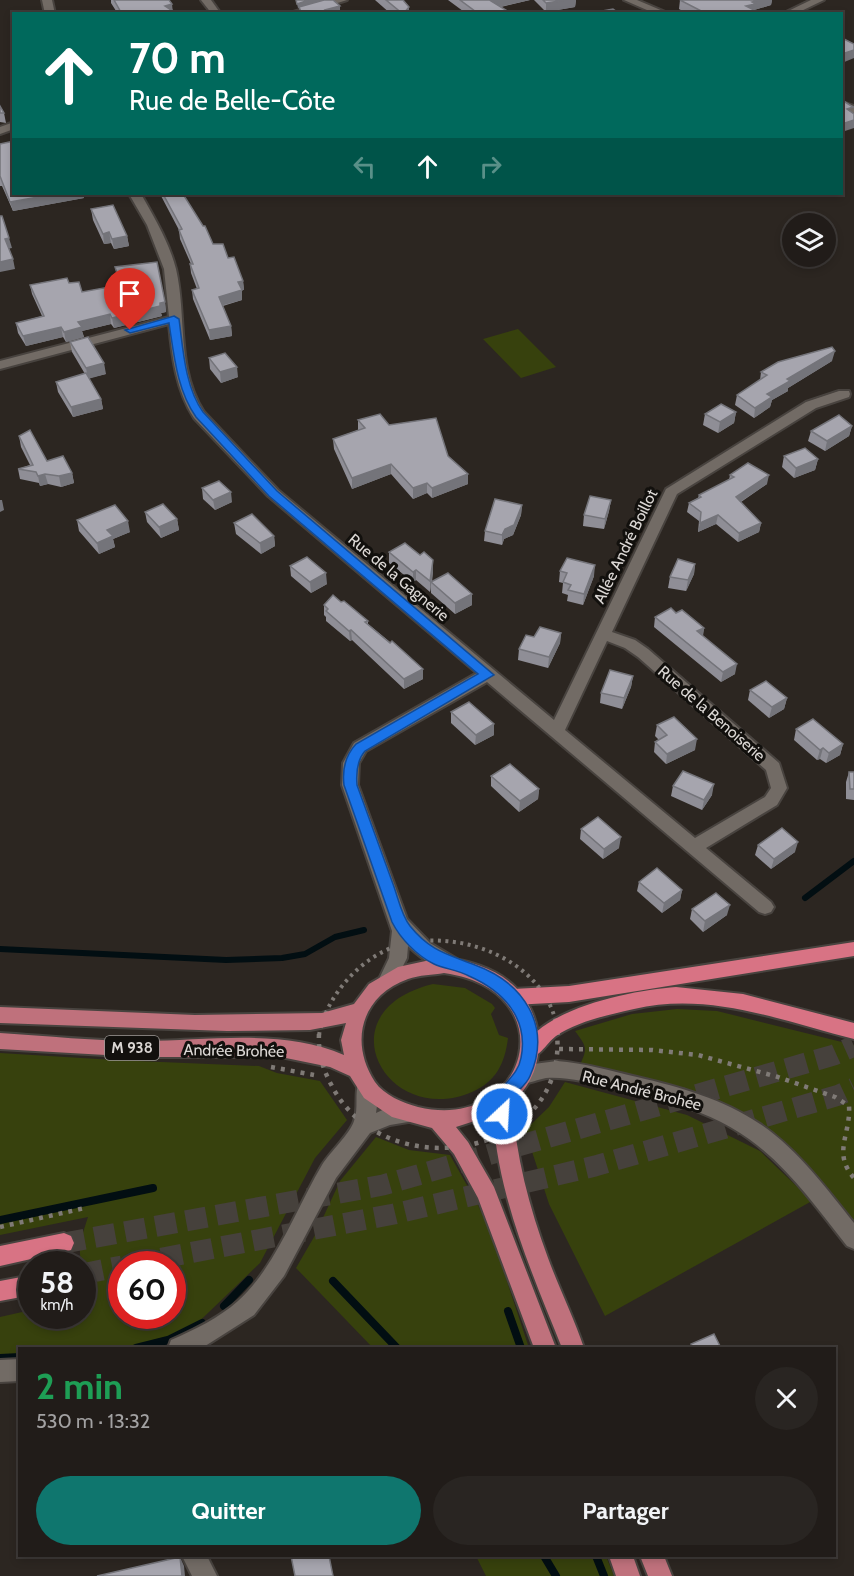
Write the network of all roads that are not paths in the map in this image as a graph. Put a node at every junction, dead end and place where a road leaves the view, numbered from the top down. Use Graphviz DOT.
graph roads {
  1 [pos="206,0"];
  2 [pos="342,0"];
  3 [pos="629,0"];
  4 [pos="819,0"];
  5 [pos="215,12"];
  6 [pos="298,12"];
  7 [pos="661,12"];
  8 [pos="791,12"];
  9 [pos="136,195"];
  10 [pos="174,319"];
  11 [pos="0,364"];
  12 [pos="844,394"];
  13 [pos="602,634"];
  14 [pos="487,675"];
  15 [pos="556,732"];
  16 [pos="694,847"];
  17 [pos="765,907"];
  18 [pos="399,922"];
  19 [pos="854,949"];
  20 [pos="456,966"];
  21 [pos="388,979"];
  22 [pos="513,997"];
  23 [pos="358,1010"];
  24 [pos="0,1015"];
  25 [pos="854,1031"];
  26 [pos="0,1041"];
  27 [pos="531,1050"];
  28 [pos="522,1076"];
  29 [pos="361,1078"];
  30 [pos="502,1100"];
  31 [pos="407,1114"];
  32 [pos="438,1120"];
  33 [pos="363,1127"];
  34 [pos="854,1239"];
  35 [pos="64,1243"];
  36 [pos="0,1256"];
  37 [pos="18,1288"];
  38 [pos="0,1291"];
  39 [pos="181,1347"];
  40 [pos="545,1347"];
  41 [pos="573,1347"];
  42 [pos="18,1370"];
  43 [pos="0,1371"];
  44 [pos="195,1557"];
  45 [pos="621,1557"];
  46 [pos="652,1557"];
  47 [pos="205,1576"];
  48 [pos="628,1576"];
  49 [pos="660,1576"];
  1 -- 5 [label="street"];
  2 -- 6 [label="street"];
  3 -- 7 [label="street"];
  4 -- 8 [label="street"];
  9 -- 10 [label="street, Rue de la Gagnerie"];
  10 -- 11 [label="street"];
  10 -- 14 [label="street, Rue de la Gagnerie"];
  12 -- 13 [label="street, Allée André Boillot"];
  13 -- 15 [label="street, Allée André Boillot"];
  13 -- 16 [label="street, Rue de la Benoiserie"];
  14 -- 15 [label="street, Rue de la Gagnerie"];
  14 -- 18 [label="street"];
  15 -- 16 [label="street, Rue de la Gagnerie"];
  16 -- 17 [label="street, Rue de la Gagnerie"];
  18 -- 20 [label="street"];
  18 -- 21 [label="street"];
  19 -- 22 [label="highway"];
  20 -- 21 [label="main road, M 938"];
  20 -- 22 [label="main road, M 938"];
  21 -- 23 [label="main road, M 938"];
  22 -- 27 [label="main road, M 938"];
  23 -- 24 [label="main road, Andrée Brohée / M 938"];
  23 -- 29 [label="main road, M 938"];
  25 -- 27 [label="highway"];
  26 -- 29 [label="main road, Andrée Brohée / M 938"];
  27 -- 28 [label="main road, M 938"];
  28 -- 30 [label="main road, M 938"];
  28 -- 34 [label="street, Rue André Brohée"];
  29 -- 31 [label="main road, M 938"];
  29 -- 33 [label="street"];
  30 -- 32 [label="main road, M 938"];
  30 -- 41 [label="main road"];
  31 -- 32 [label="main road, M 938"];
  31 -- 33 [label="street"];
  32 -- 40 [label="main road"];
  33 -- 39 [label="street"];
  35 -- 36 [label="highway"];
  37 -- 38 [label="highway"];
  42 -- 43 [label="street"];
  44 -- 47 [label="street"];
  45 -- 48 [label="main road"];
  46 -- 49 [label="main road"];
}
